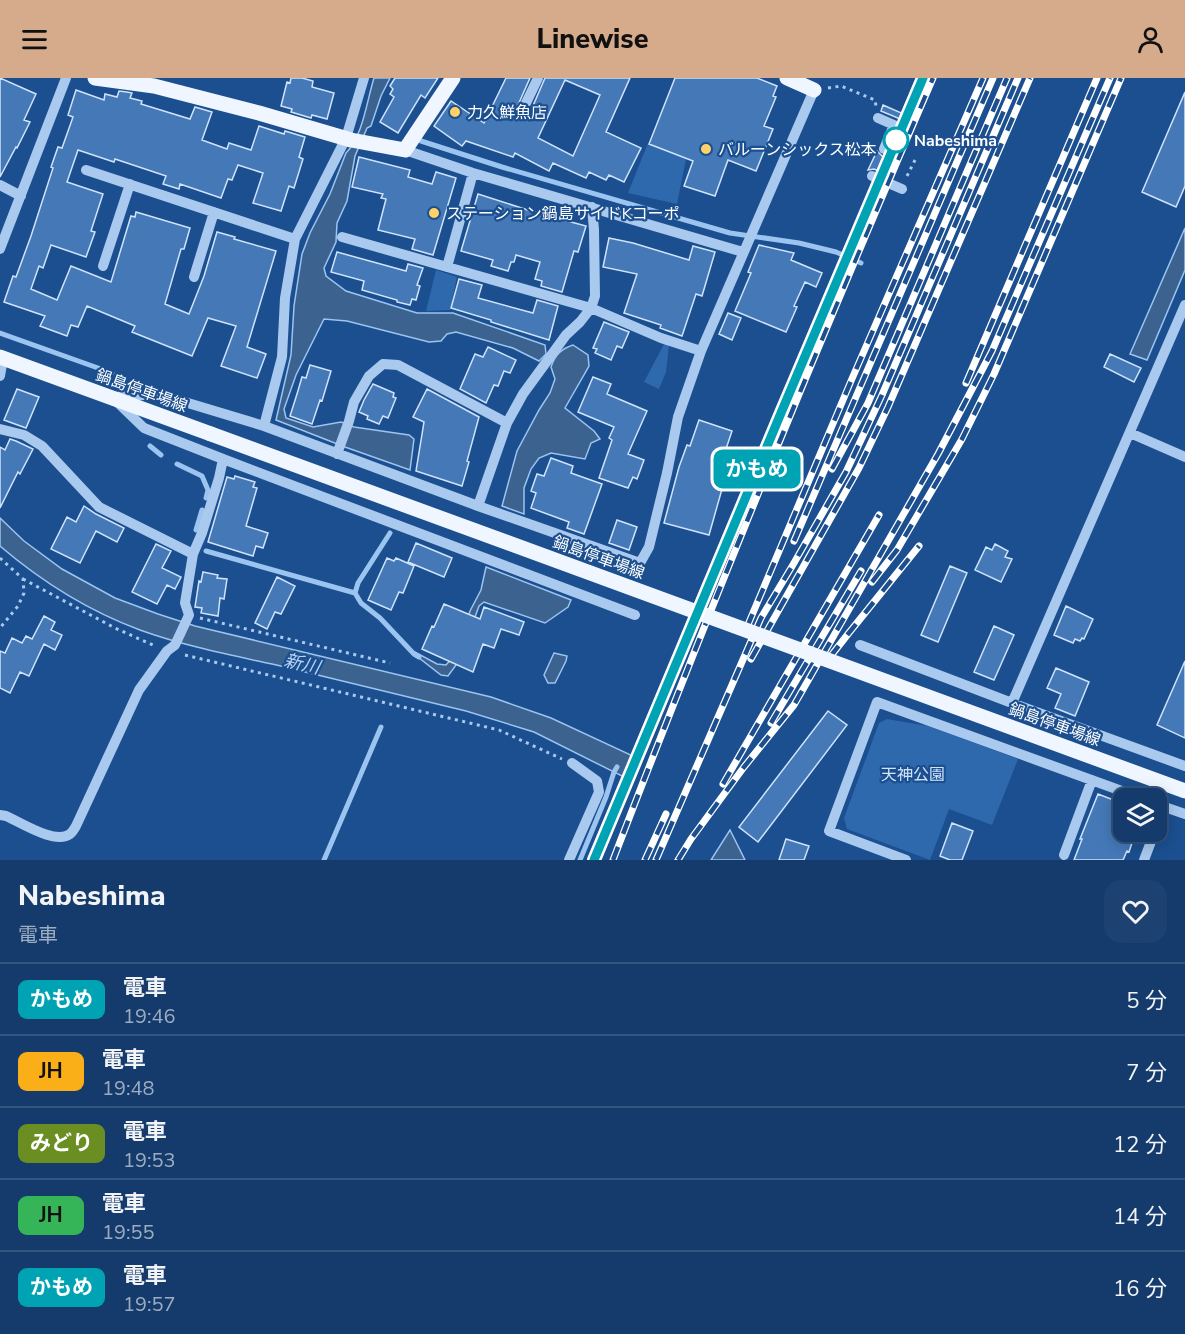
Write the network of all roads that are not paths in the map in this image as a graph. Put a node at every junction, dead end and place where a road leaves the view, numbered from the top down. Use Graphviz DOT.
graph roads {
  1 [pos="66,78"];
  2 [pos="95,78"];
  3 [pos="364,78"];
  4 [pos="453,78"];
  5 [pos="538,78"];
  6 [pos="787,78"];
  7 [pos="154,82"];
  8 [pos="814,90"];
  9 [pos="525,105"];
  10 [pos="878,118"];
  11 [pos="354,141"];
  12 [pos="884,149"];
  13 [pos="405,150"];
  14 [pos="86,170"];
  15 [pos="473,173"];
  16 [pos="872,176"];
  17 [pos="130,184"];
  18 [pos="0,185"];
  19 [pos="902,189"];
  20 [pos="21,196"];
  21 [pos="592,207"];
  22 [pos="214,212"];
  23 [pos="342,237"];
  24 [pos="295,239"];
  25 [pos="745,248"];
  26 [pos="0,249"];
  27 [pos="103,266"];
  28 [pos="447,267"];
  29 [pos="194,277"];
  30 [pos="1185,305"];
  31 [pos="591,308"];
  32 [pos="701,351"];
  33 [pos="2,357"];
  34 [pos="0,376"];
  35 [pos="111,397"];
  36 [pos="507,423"];
  37 [pos="264,426"];
  38 [pos="0,429"];
  39 [pos="1130,433"];
  40 [pos="338,451"];
  41 [pos="1185,457"];
  42 [pos="223,459"];
  43 [pos="478,506"];
  44 [pos="193,554"];
  45 [pos="635,615"];
  46 [pos="860,645"];
  47 [pos="1012,703"];
  48 [pos="572,763"];
  49 [pos="1185,766"];
  50 [pos="1092,780"];
  51 [pos="1114,788"];
  52 [pos="1185,791"];
  53 [pos="1167,808"];
  54 [pos="1185,814"];
  55 [pos="0,815"];
  56 [pos="1151,842"];
  57 [pos="1064,855"];
  58 [pos="570,860"];
  59 [pos="906,860"];
  60 [pos="1144,860"];
  1 -- 20 [label="street"];
  2 -- 7 [label="main road"];
  3 -- 11 [label="street"];
  4 -- 13 [label="main road"];
  5 -- 9 [label="street"];
  6 -- 8 [label="main road"];
  7 -- 11 [label="main road"];
  8 -- 25 [label="street"];
  10 -- 12 [label="street"];
  11 -- 13 [label="main road"];
  11 -- 24 [label="street"];
  13 -- 15 [label="street"];
  14 -- 17 [label="street"];
  15 -- 21 [label="street"];
  15 -- 28 [label="street"];
  16 -- 19 [label="street"];
  17 -- 22 [label="street"];
  17 -- 27 [label="street"];
  18 -- 20 [label="street"];
  20 -- 26 [label="street"];
  21 -- 25 [label="street"];
  21 -- 31 [label="street"];
  22 -- 24 [label="street"];
  22 -- 29 [label="street"];
  23 -- 28 [label="street"];
  24 -- 37 [label="street"];
  25 -- 32 [label="street"];
  28 -- 31 [label="street"];
  30 -- 39 [label="street"];
  31 -- 32 [label="street"];
  31 -- 36 [label="street"];
  32 -- 43 [label="street"];
  33 -- 34 [label="street"];
  33 -- 35 [label="main road, 鍋島停車場線"];
  35 -- 37 [label="street"];
  35 -- 42 [label="street"];
  35 -- 52 [label="main road, 鍋島停車場線, bridge"];
  36 -- 40 [label="street"];
  36 -- 43 [label="street"];
  37 -- 40 [label="street"];
  38 -- 44 [label="street"];
  39 -- 41 [label="street"];
  39 -- 47 [label="street"];
  40 -- 43 [label="street"];
  42 -- 44 [label="street"];
  42 -- 45 [label="street"];
  44 -- 55 [label="street"];
  46 -- 47 [label="street"];
  47 -- 49 [label="street"];
  48 -- 58 [label="street"];
  50 -- 51 [label="street"];
  50 -- 57 [label="street"];
  50 -- 59 [label="street"];
  53 -- 54 [label="street"];
  56 -- 60 [label="street"];
}
